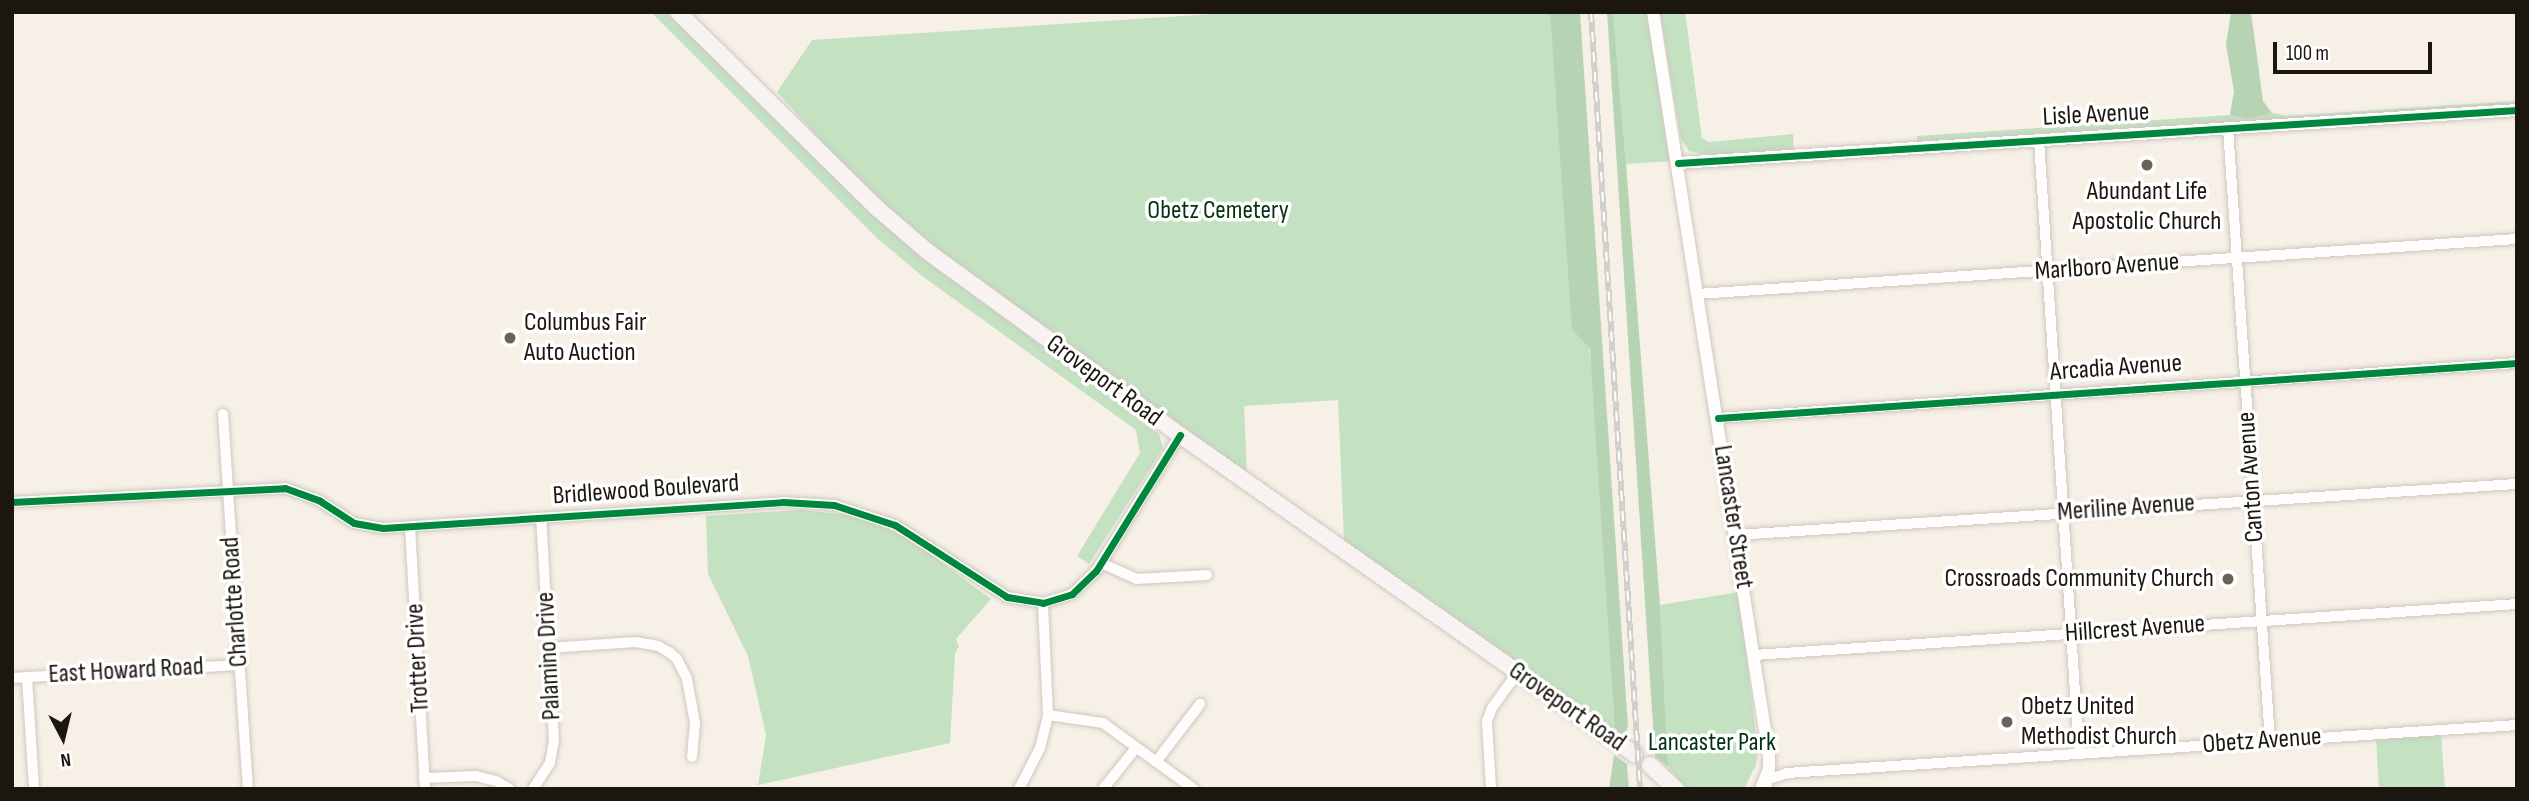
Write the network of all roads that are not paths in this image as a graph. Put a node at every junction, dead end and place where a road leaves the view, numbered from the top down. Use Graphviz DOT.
graph roads {
  1 [pos="678,12"];
  2 [pos="1653,12"];
  3 [pos="2517,110"];
  4 [pos="2228,128"];
  5 [pos="2039,140"];
  6 [pos="1678,163"];
  7 [pos="2517,239"];
  8 [pos="2236,257"];
  9 [pos="2048,271"];
  10 [pos="1697,294"];
  11 [pos="2517,363"];
  12 [pos="2244,380"];
  13 [pos="2056,392"];
  14 [pos="223,414"];
  15 [pos="1718,418"];
  16 [pos="1180,435"];
  17 [pos="2517,484"];
  18 [pos="228,489"];
  19 [pos="2253,500"];
  20 [pos="12,502"];
  21 [pos="2064,512"];
  22 [pos="541,518"];
  23 [pos="410,527"];
  24 [pos="1736,535"];
  25 [pos="1101,563"];
  26 [pos="1206,575"];
  27 [pos="1043,603"];
  28 [pos="2517,604"];
  29 [pos="2260,621"];
  30 [pos="2072,633"];
  31 [pos="548,648"];
  32 [pos="1754,655"];
  33 [pos="239,665"];
  34 [pos="1518,672"];
  35 [pos="27,677"];
  36 [pos="12,678"];
  37 [pos="1200,704"];
  38 [pos="1048,715"];
  39 [pos="2517,725"];
  40 [pos="2270,741"];
  41 [pos="1136,748"];
  42 [pos="2079,753"];
  43 [pos="1634,754"];
  44 [pos="692,757"];
  45 [pos="1156,762"];
  46 [pos="1650,765"];
  47 [pos="425,783"];
  48 [pos="1765,786"];
  49 [pos="34,789"];
  50 [pos="248,789"];
  51 [pos="510,789"];
  52 [pos="533,789"];
  53 [pos="1019,789"];
  54 [pos="1103,789"];
  55 [pos="1194,789"];
  56 [pos="1491,789"];
  57 [pos="1676,789"];
  1 -- 16 [label="main road, Groveport Road"];
  2 -- 6 [label="street, Lancaster Street"];
  3 -- 4 [label="street, Lisle Avenue"];
  4 -- 5 [label="street, Lisle Avenue"];
  4 -- 8 [label="street, Canton Avenue"];
  5 -- 6 [label="street, Lisle Avenue"];
  5 -- 9 [label="street"];
  6 -- 10 [label="street, Lancaster Street"];
  7 -- 8 [label="street, Marlboro Avenue"];
  8 -- 9 [label="street, Marlboro Avenue"];
  8 -- 12 [label="street, Canton Avenue"];
  9 -- 10 [label="street, Marlboro Avenue"];
  9 -- 13 [label="street"];
  10 -- 15 [label="street, Lancaster Street"];
  11 -- 12 [label="street, Arcadia Avenue"];
  12 -- 13 [label="street, Arcadia Avenue"];
  12 -- 19 [label="street, Canton Avenue"];
  13 -- 15 [label="street, Arcadia Avenue"];
  13 -- 21 [label="street"];
  14 -- 18 [label="street, Charlotte Road"];
  15 -- 24 [label="street, Lancaster Street"];
  16 -- 25 [label="street"];
  16 -- 34 [label="main road, Groveport Road"];
  17 -- 19 [label="street, Meriline Avenue"];
  18 -- 20 [label="street, Bridlewood Boulevard"];
  18 -- 23 [label="street, Bridlewood Boulevard"];
  18 -- 33 [label="street, Charlotte Road"];
  19 -- 21 [label="street, Meriline Avenue"];
  19 -- 29 [label="street, Canton Avenue"];
  21 -- 24 [label="street, Meriline Avenue"];
  21 -- 30 [label="street"];
  22 -- 23 [label="street, Bridlewood Boulevard"];
  22 -- 27 [label="street, Bridlewood Boulevard"];
  22 -- 31 [label="street, Palamino Drive"];
  23 -- 47 [label="street, Trotter Drive"];
  24 -- 32 [label="street, Lancaster Street"];
  25 -- 26 [label="street"];
  25 -- 27 [label="street"];
  27 -- 38 [label="street"];
  28 -- 29 [label="street, Hillcrest Avenue"];
  29 -- 30 [label="street, Hillcrest Avenue"];
  29 -- 40 [label="street, Canton Avenue"];
  30 -- 32 [label="street, Hillcrest Avenue"];
  30 -- 42 [label="street"];
  31 -- 44 [label="street"];
  31 -- 52 [label="street, Palamino Drive"];
  32 -- 48 [label="street, Lancaster Street"];
  33 -- 35 [label="street, East Howard Road"];
  33 -- 50 [label="street, Charlotte Road"];
  34 -- 43 [label="main road, Groveport Road"];
  34 -- 56 [label="street"];
  35 -- 36 [label="street, East Howard Road"];
  35 -- 49 [label="street"];
  37 -- 45 [label="street"];
  38 -- 41 [label="street"];
  38 -- 53 [label="street"];
  39 -- 40 [label="street, Obetz Avenue"];
  40 -- 42 [label="street, Obetz Avenue"];
  41 -- 45 [label="street"];
  41 -- 54 [label="street"];
  42 -- 48 [label="street, Obetz Avenue"];
  45 -- 55 [label="street"];
  46 -- 57 [label="main road, Groveport Road"];
  47 -- 51 [label="street"];
}
